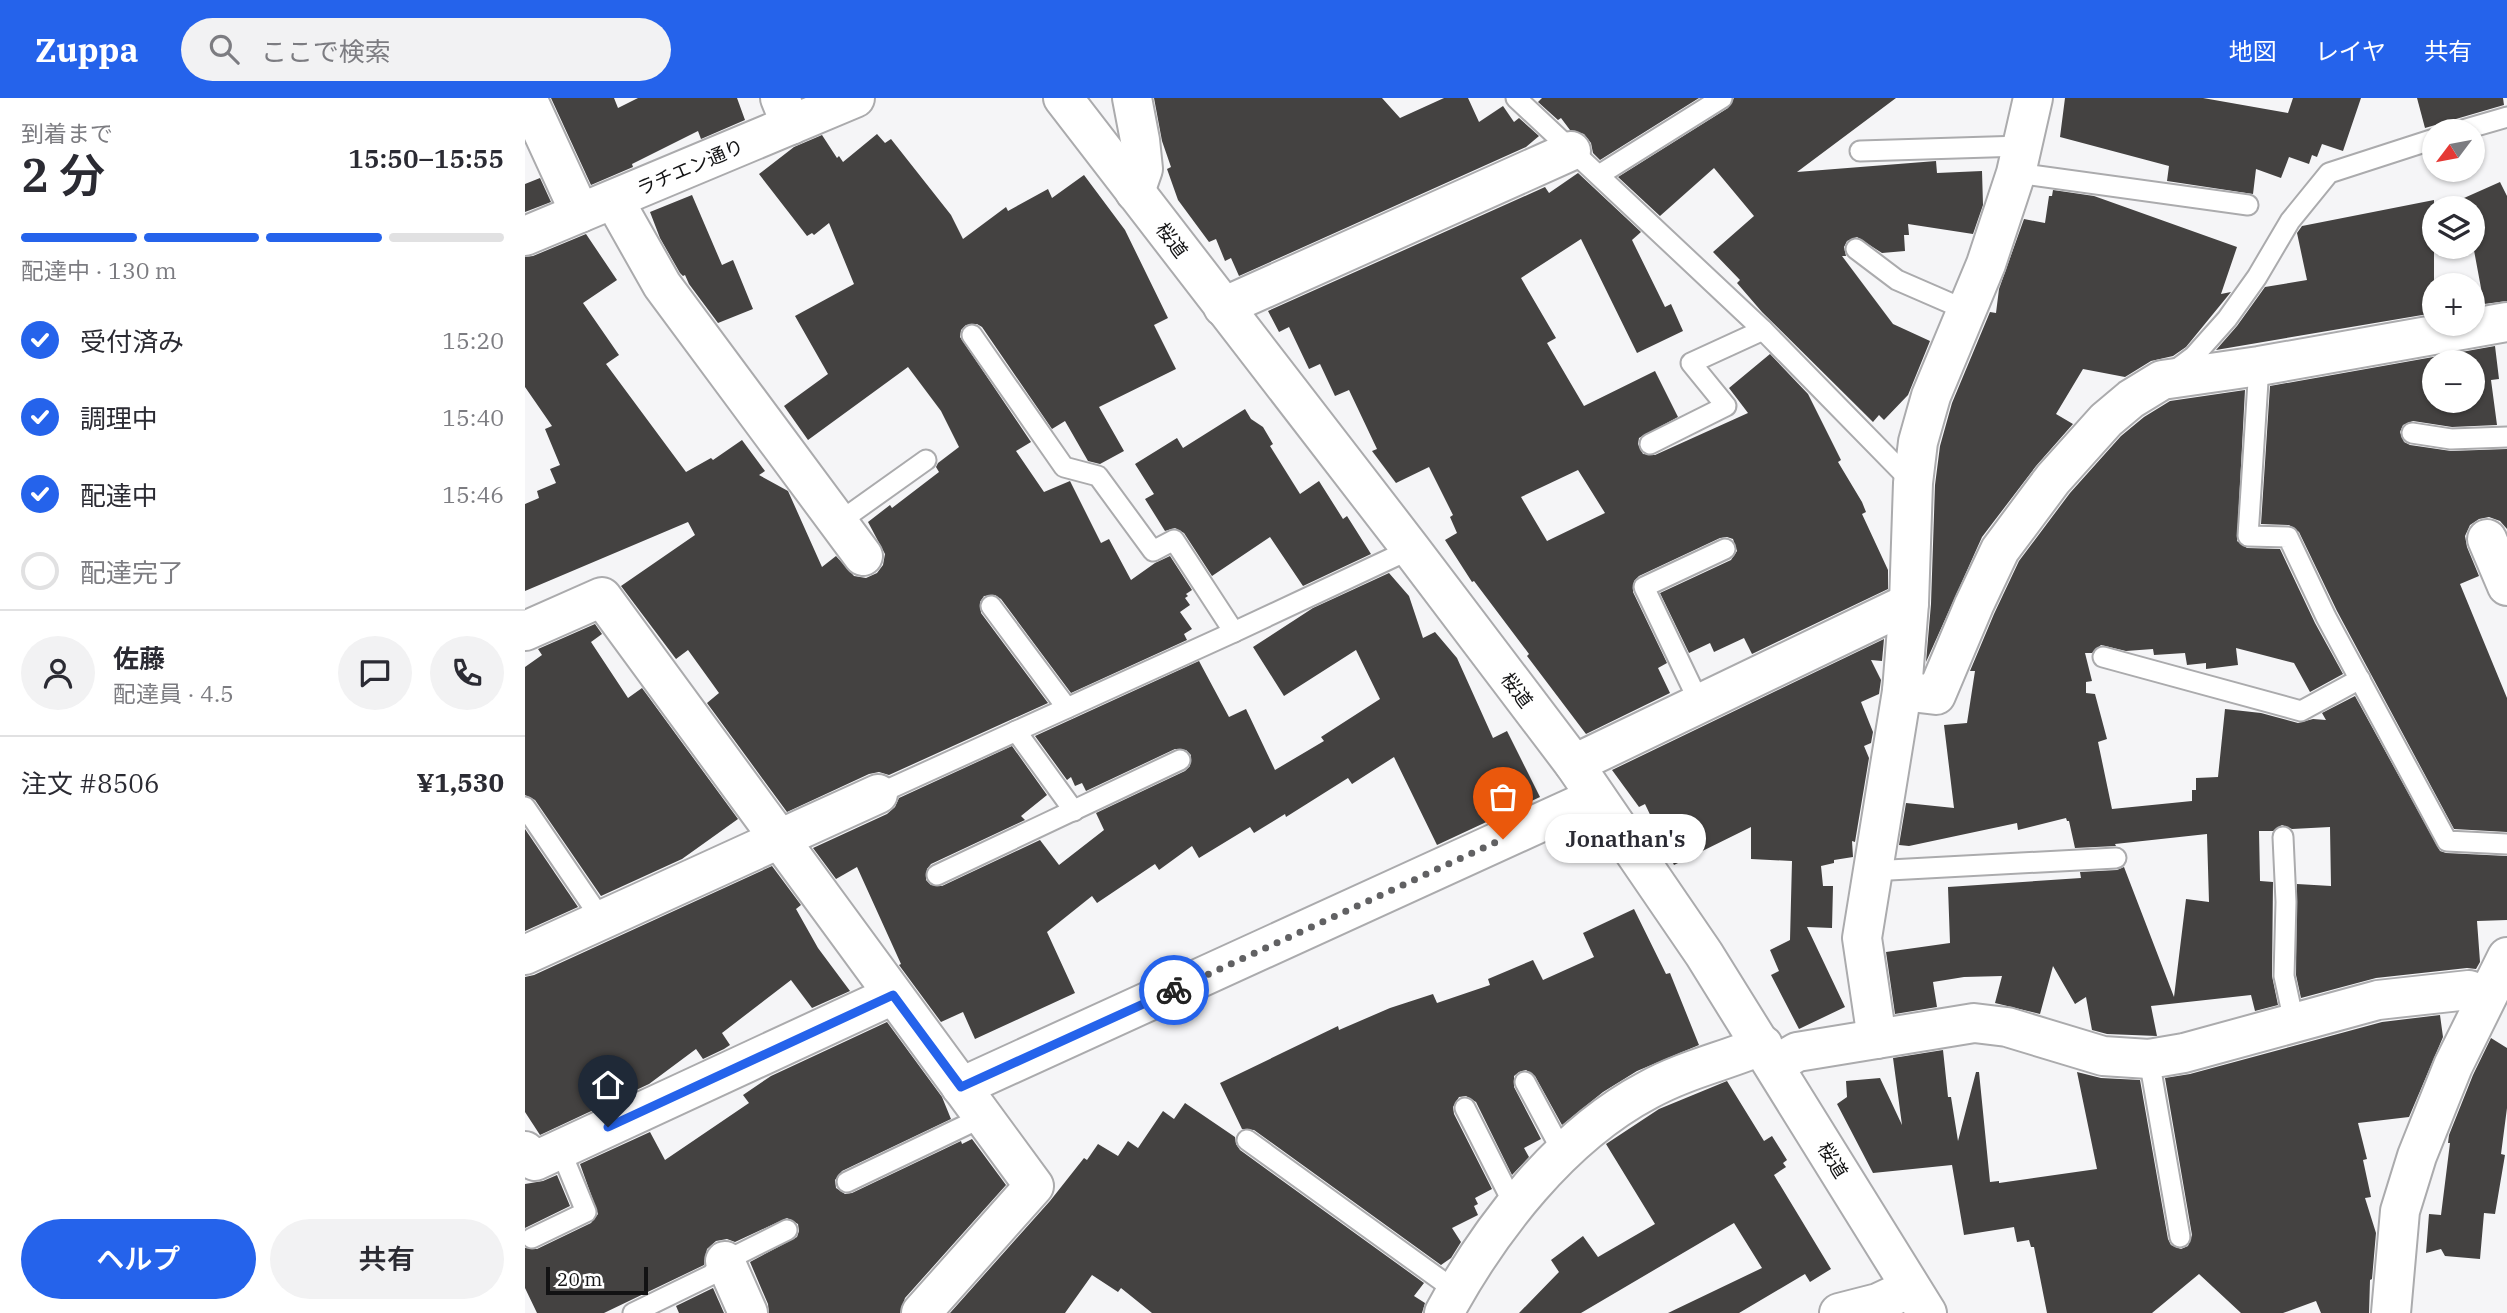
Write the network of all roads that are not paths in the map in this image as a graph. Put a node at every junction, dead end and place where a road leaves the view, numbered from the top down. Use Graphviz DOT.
graph roads {
  1 [pos="527,98"];
  2 [pos="855,98"];
  3 [pos="1063,98"];
  4 [pos="1132,98"];
  5 [pos="1516,98"];
  6 [pos="1722,98"];
  7 [pos="2033,98"];
  8 [pos="786,111"];
  9 [pos="2507,117"];
  10 [pos="2485,123"];
  11 [pos="2422,143"];
  12 [pos="1860,151"];
  13 [pos="2019,159"];
  14 [pos="1585,163"];
  15 [pos="1135,192"];
  16 [pos="2248,205"];
  17 [pos="597,206"];
  18 [pos="525,236"];
  19 [pos="1856,249"];
  20 [pos="1223,307"];
  21 [pos="1966,310"];
  22 [pos="2507,322"];
  23 [pos="1763,330"];
  24 [pos="972,335"];
  25 [pos="2259,366"];
  26 [pos="2162,380"];
  27 [pos="2413,433"];
  28 [pos="2507,437"];
  29 [pos="1650,444"];
  30 [pos="926,460"];
  31 [pos="1913,483"];
  32 [pos="839,522"];
  33 [pos="2487,539"];
  34 [pos="1411,549"];
  35 [pos="1725,549"];
  36 [pos="863,556"];
  37 [pos="2507,586"];
  38 [pos="1909,603"];
  39 [pos="991,606"];
  40 [pos="525,631"];
  41 [pos="1234,632"];
  42 [pos="2103,657"];
  43 [pos="2360,679"];
  44 [pos="1902,691"];
  45 [pos="1699,702"];
  46 [pos="1067,708"];
  47 [pos="1016,731"];
  48 [pos="1180,760"];
  49 [pos="1574,764"];
  50 [pos="879,794"];
  51 [pos="1596,797"];
  52 [pos="525,807"];
  53 [pos="1074,811"];
  54 [pos="2283,837"];
  55 [pos="779,839"];
  56 [pos="2507,844"];
  57 [pos="2116,858"];
  58 [pos="1871,871"];
  59 [pos="937,875"];
  60 [pos="602,920"];
  61 [pos="525,955"];
  62 [pos="2507,957"];
  63 [pos="893,995"];
  64 [pos="2497,999"];
  65 [pos="2294,1022"];
  66 [pos="1877,1039"];
  67 [pos="1769,1055"];
  68 [pos="2149,1059"];
  69 [pos="1525,1082"];
  70 [pos="961,1087"];
  71 [pos="1465,1108"];
  72 [pos="983,1117"];
  73 [pos="1247,1140"];
  74 [pos="543,1150"];
  75 [pos="1563,1153"];
  76 [pos="847,1182"];
  77 [pos="1515,1207"];
  78 [pos="786,1230"];
  79 [pos="2180,1237"];
  80 [pos="532,1238"];
  81 [pos="725,1261"];
  82 [pos="1918,1301"];
  83 [pos="1454,1304"];
  84 [pos="633,1313"];
  85 [pos="748,1313"];
  86 [pos="921,1313"];
  87 [pos="1839,1313"];
  88 [pos="2391,1313"];
  1 -- 17 [label="street"];
  2 -- 8 [label="street, ラチエン通り"];
  3 -- 15 [label="street, 桜道"];
  4 -- 15 [label="street"];
  5 -- 14 [label="lane"];
  6 -- 14 [label="lane"];
  7 -- 13 [label="street"];
  8 -- 17 [label="street, ラチエン通り"];
  9 -- 10 [label="lane"];
  11 -- 26 [label="lane"];
  12 -- 13 [label="lane"];
  13 -- 16 [label="lane"];
  13 -- 21 [label="street"];
  14 -- 20 [label="street"];
  14 -- 23 [label="lane"];
  15 -- 20 [label="street, 桜道"];
  17 -- 18 [label="street, ラチエン通り"];
  17 -- 32 [label="street"];
  19 -- 21 [label="lane"];
  20 -- 34 [label="street, 桜道"];
  21 -- 31 [label="street"];
  22 -- 25 [label="street"];
  23 -- 29 [label="lane"];
  23 -- 31 [label="lane"];
  24 -- 41 [label="lane"];
  25 -- 26 [label="street"];
  25 -- 43 [label="lane"];
  26 -- 44 [label="street"];
  27 -- 28 [label="lane"];
  30 -- 32 [label="lane"];
  31 -- 38 [label="street"];
  32 -- 36 [label="street"];
  33 -- 37 [label="street"];
  34 -- 41 [label="lane"];
  34 -- 49 [label="street, 桜道"];
  35 -- 45 [label="lane"];
  38 -- 44 [label="street"];
  38 -- 45 [label="street"];
  39 -- 46 [label="lane"];
  40 -- 55 [label="street"];
  41 -- 46 [label="lane"];
  42 -- 43 [label="lane"];
  43 -- 56 [label="lane"];
  44 -- 58 [label="street"];
  45 -- 49 [label="street"];
  46 -- 47 [label="lane"];
  47 -- 50 [label="lane"];
  47 -- 53 [label="lane"];
  48 -- 53 [label="lane"];
  49 -- 51 [label="street, 桜道"];
  50 -- 55 [label="street"];
  51 -- 67 [label="street, 桜道"];
  51 -- 70 [label="street"];
  52 -- 60 [label="lane"];
  53 -- 59 [label="lane"];
  54 -- 65 [label="lane"];
  55 -- 60 [label="street"];
  55 -- 63 [label="street"];
  57 -- 58 [label="lane"];
  58 -- 66 [label="street"];
  60 -- 61 [label="street"];
  62 -- 64 [label="street"];
  63 -- 70 [label="street"];
  63 -- 74 [label="street"];
  64 -- 65 [label="street"];
  64 -- 88 [label="street"];
  65 -- 68 [label="street"];
  66 -- 67 [label="street"];
  66 -- 68 [label="street"];
  67 -- 75 [label="street"];
  67 -- 82 [label="street, 桜道"];
  68 -- 79 [label="lane"];
  69 -- 75 [label="lane"];
  70 -- 72 [label="street"];
  71 -- 77 [label="lane"];
  72 -- 76 [label="lane"];
  72 -- 86 [label="street"];
  73 -- 83 [label="lane"];
  74 -- 80 [label="lane"];
  75 -- 77 [label="street"];
  77 -- 83 [label="street"];
  78 -- 81 [label="lane"];
  81 -- 84 [label="lane"];
  81 -- 85 [label="street"];
  82 -- 87 [label="street"];
}
